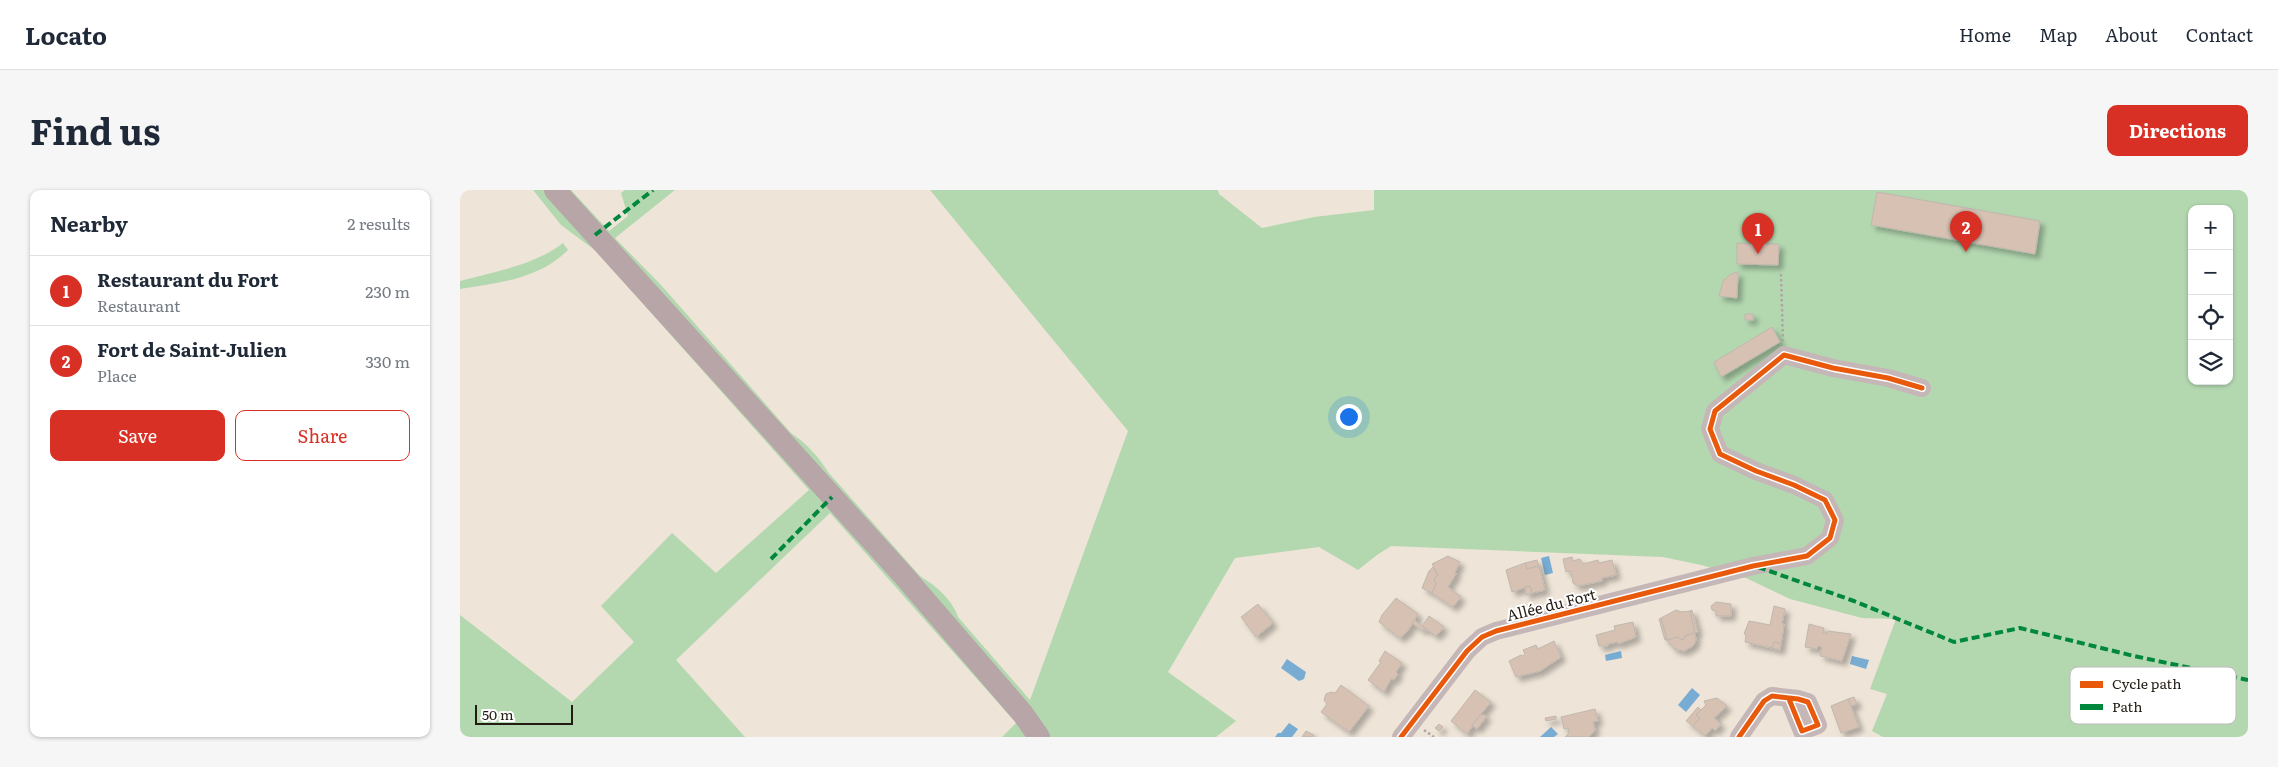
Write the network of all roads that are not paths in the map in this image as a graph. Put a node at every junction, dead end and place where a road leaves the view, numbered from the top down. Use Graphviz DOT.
graph roads {
  1 [pos="555,190"];
  2 [pos="1922,388"];
  3 [pos="1789,699"];
  4 [pos="1039,737"];
  5 [pos="1401,737"];
  6 [pos="1739,737"];
  1 -- 4 [label="main road"];
  2 -- 5 [label="street, Allée du Fort"];
  3 -- 6 [label="street"];
}
